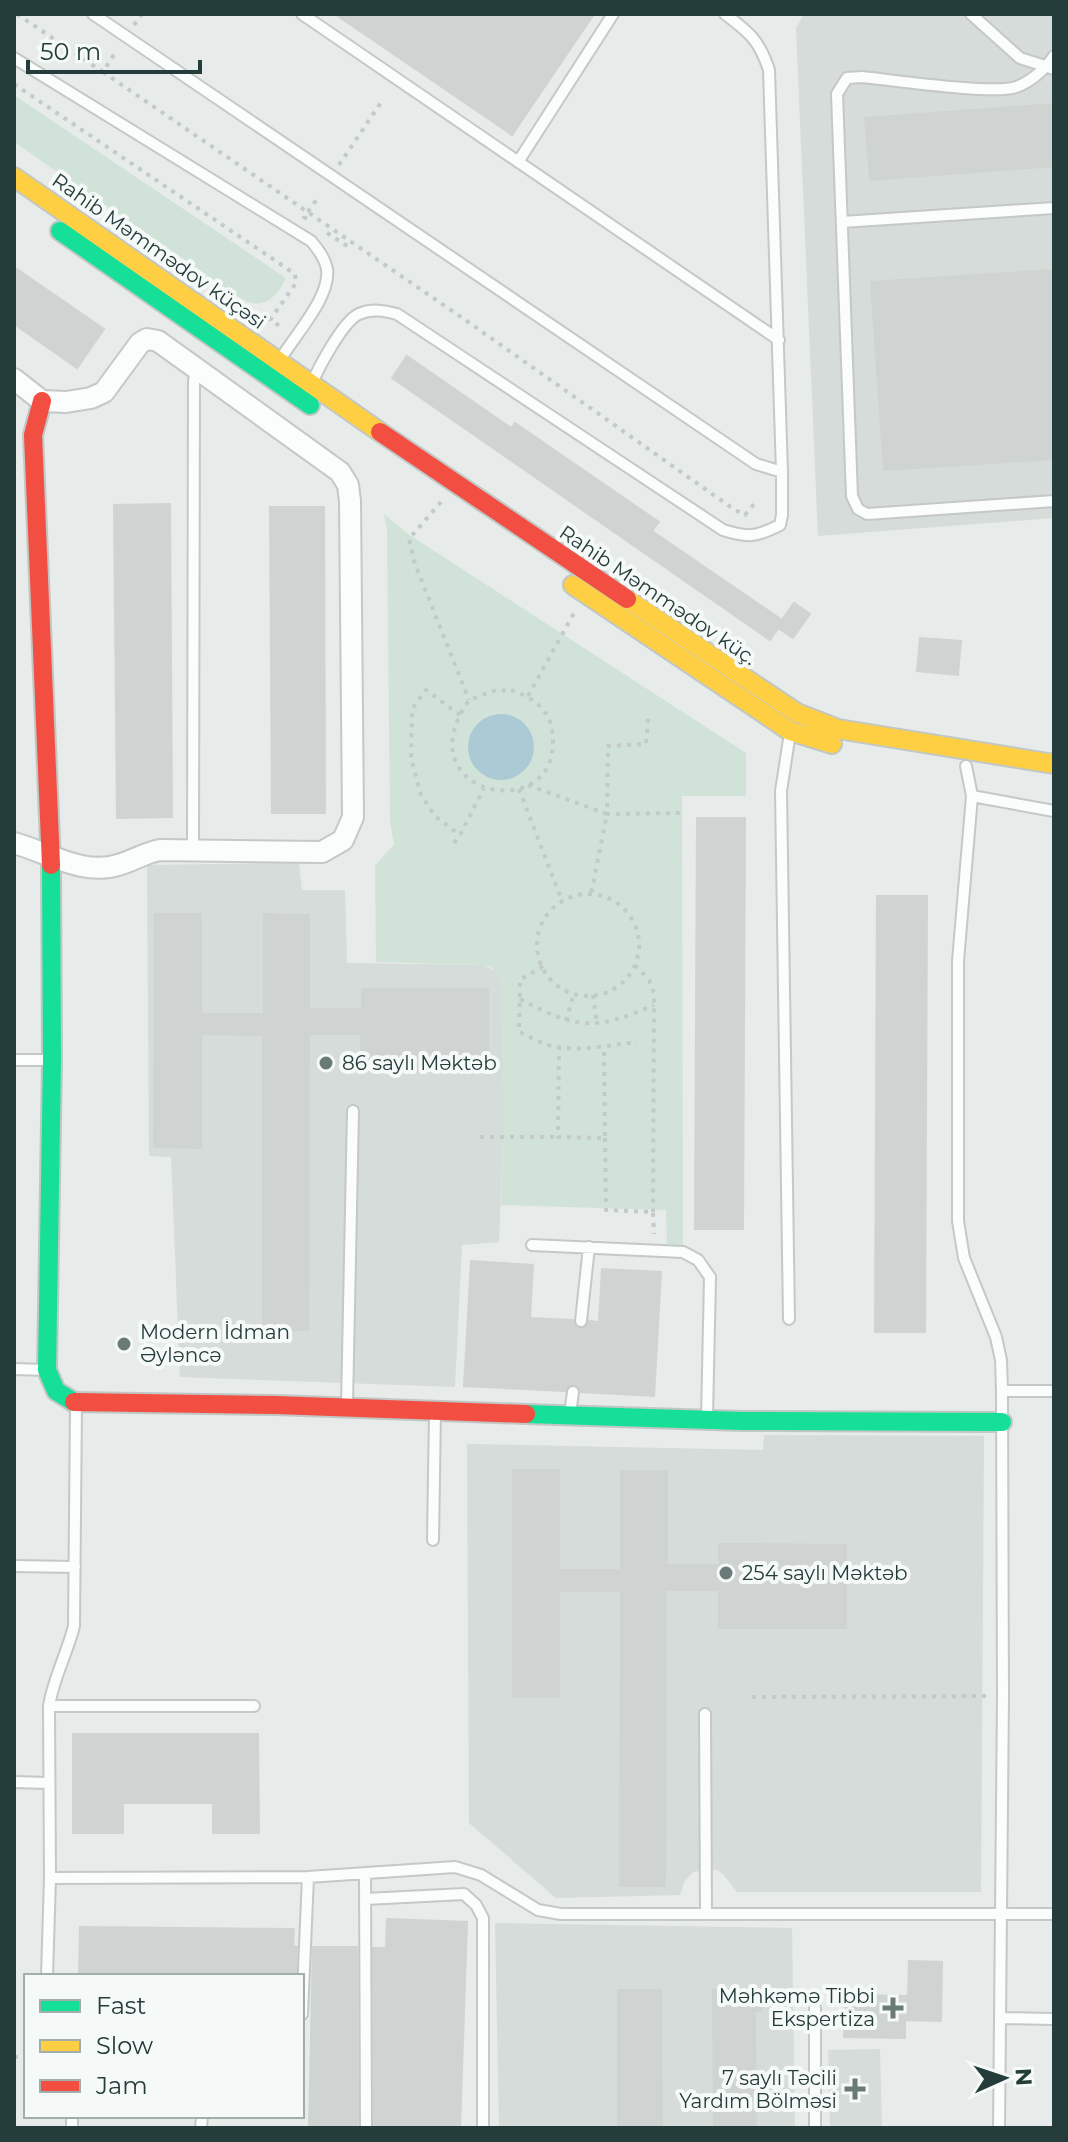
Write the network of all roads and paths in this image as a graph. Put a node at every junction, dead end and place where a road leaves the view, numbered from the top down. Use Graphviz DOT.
graph roads {
  1 [pos="17,14"];
  2 [pos="93,14"];
  3 [pos="302,14"];
  4 [pos="613,14"];
  5 [pos="725,14"];
  6 [pos="971,14"];
  7 [pos="115,53"];
  8 [pos="1054,56"];
  9 [pos="14,58"];
  10 [pos="1050,68"];
  11 [pos="103,72"];
  12 [pos="14,84"];
  13 [pos="382,101"];
  14 [pos="518,162"];
  15 [pos="332,176"];
  16 [pos="14,177"];
  17 [pos="14,199"];
  18 [pos="317,199"];
  19 [pos="1054,208"];
  20 [pos="304,217"];
  21 [pos="842,222"];
  22 [pos="280,326"];
  23 [pos="210,336"];
  24 [pos="779,340"];
  25 [pos="279,361"];
  26 [pos="196,368"];
  27 [pos="14,379"];
  28 [pos="311,385"];
  29 [pos="42,401"];
  30 [pos="782,472"];
  31 [pos="445,497"];
  32 [pos="1054,501"];
  33 [pos="754,504"];
  34 [pos="508,541"];
  35 [pos="560,576"];
  36 [pos="585,594"];
  37 [pos="528,696"];
  38 [pos="469,700"];
  39 [pos="460,715"];
  40 [pos="648,719"];
  41 [pos="794,722"];
  42 [pos="1054,764"];
  43 [pos="966,766"];
  44 [pos="1054,780"];
  45 [pos="528,785"];
  46 [pos="484,788"];
  47 [pos="519,789"];
  48 [pos="972,796"];
  49 [pos="1054,811"];
  50 [pos="681,813"];
  51 [pos="607,814"];
  52 [pos="460,835"];
  53 [pos="14,843"];
  54 [pos="454,843"];
  55 [pos="193,849"];
  56 [pos="51,856"];
  57 [pos="591,895"];
  58 [pos="562,901"];
  59 [pos="635,965"];
  60 [pos="543,966"];
  61 [pos="574,993"];
  62 [pos="593,995"];
  63 [pos="520,999"];
  64 [pos="654,1005"];
  65 [pos="566,1021"];
  66 [pos="597,1024"];
  67 [pos="637,1042"];
  68 [pos="559,1046"];
  69 [pos="604,1047"];
  70 [pos="14,1060"];
  71 [pos="52,1060"];
  72 [pos="353,1111"];
  73 [pos="480,1137"];
  74 [pos="558,1137"];
  75 [pos="605,1138"];
  76 [pos="653,1212"];
  77 [pos="532,1245"];
  78 [pos="589,1247"];
  79 [pos="655,1251"];
  80 [pos="789,1319"];
  81 [pos="581,1321"];
  82 [pos="14,1369"];
  83 [pos="47,1370"];
  84 [pos="1002,1391"];
  85 [pos="1054,1391"];
  86 [pos="573,1392"];
  87 [pos="76,1403"];
  88 [pos="347,1407"];
  89 [pos="435,1410"];
  90 [pos="570,1415"];
  91 [pos="707,1420"];
  92 [pos="1002,1422"];
  93 [pos="433,1540"];
  94 [pos="14,1566"];
  95 [pos="75,1567"];
  96 [pos="752,1697"];
  97 [pos="1003,1697"];
  98 [pos="49,1706"];
  99 [pos="254,1706"];
  100 [pos="705,1714"];
  101 [pos="14,1782"];
  102 [pos="48,1783"];
  103 [pos="365,1874"];
  104 [pos="308,1877"];
  105 [pos="50,1878"];
  106 [pos="365,1899"];
  107 [pos="706,1913"];
  108 [pos="1001,1913"];
  109 [pos="1054,1914"];
  110 [pos="47,1974"];
  111 [pos="304,1974"];
  112 [pos="815,2008"];
  113 [pos="1000,2018"];
  114 [pos="1054,2019"];
  115 [pos="366,2128"];
  116 [pos="483,2128"];
  117 [pos="815,2128"];
  118 [pos="999,2128"];
  1 -- 11 [label="path"];
  2 -- 15 [label="lane"];
  3 -- 14 [label="lane"];
  4 -- 14 [label="lane"];
  5 -- 24 [label="lane"];
  6 -- 10 [label="lane"];
  7 -- 11 [label="path"];
  8 -- 10 [label="lane"];
  9 -- 25 [label="lane"];
  10 -- 21 [label="lane"];
  11 -- 33 [label="path"];
  12 -- 22 [label="path"];
  13 -- 15 [label="path"];
  14 -- 24 [label="lane"];
  15 -- 30 [label="lane"];
  16 -- 25 [label="main road, Rahib Məmmədov küçəsi"];
  17 -- 23 [label="main road"];
  18 -- 20 [label="path"];
  19 -- 21 [label="lane"];
  21 -- 32 [label="lane"];
  23 -- 26 [label="street"];
  23 -- 31 [label="main road"];
  24 -- 30 [label="lane"];
  25 -- 28 [label="main road, Rahib Məmmədov küç."];
  26 -- 29 [label="street"];
  26 -- 55 [label="lane"];
  26 -- 55 [label="street"];
  27 -- 29 [label="street"];
  28 -- 30 [label="lane"];
  28 -- 41 [label="main road, Rahib Məmmədov küç."];
  29 -- 56 [label="main road"];
  31 -- 34 [label="main road"];
  31 -- 38 [label="path"];
  35 -- 36 [label="main road"];
  36 -- 37 [label="path"];
  36 -- 41 [label="main road"];
  37 -- 38 [label="path"];
  37 -- 45 [label="path"];
  38 -- 39 [label="path"];
  39 -- 46 [label="path"];
  39 -- 52 [label="path"];
  40 -- 51 [label="path"];
  41 -- 42 [label="main road, Rahib Məmmədov küç."];
  41 -- 43 [label="main road"];
  41 -- 80 [label="lane"];
  43 -- 44 [label="main road"];
  43 -- 48 [label="lane"];
  45 -- 47 [label="path"];
  45 -- 51 [label="path"];
  46 -- 47 [label="path"];
  46 -- 52 [label="path"];
  47 -- 58 [label="path"];
  48 -- 49 [label="lane"];
  48 -- 84 [label="lane"];
  50 -- 51 [label="path"];
  51 -- 57 [label="path"];
  52 -- 54 [label="path"];
  53 -- 56 [label="street"];
  55 -- 56 [label="street"];
  56 -- 71 [label="main road"];
  57 -- 58 [label="path"];
  57 -- 59 [label="path"];
  58 -- 60 [label="path"];
  59 -- 62 [label="path"];
  59 -- 64 [label="path"];
  60 -- 61 [label="path"];
  60 -- 63 [label="path"];
  61 -- 62 [label="path"];
  61 -- 65 [label="path"];
  62 -- 66 [label="path"];
  63 -- 65 [label="path"];
  63 -- 68 [label="path"];
  64 -- 66 [label="path"];
  64 -- 76 [label="path"];
  65 -- 66 [label="path"];
  67 -- 69 [label="path"];
  68 -- 69 [label="path"];
  68 -- 74 [label="path"];
  69 -- 75 [label="path"];
  70 -- 71 [label="lane"];
  71 -- 83 [label="main road"];
  72 -- 88 [label="lane"];
  73 -- 74 [label="path"];
  74 -- 75 [label="path"];
  75 -- 76 [label="path"];
  76 -- 79 [label="path"];
  77 -- 78 [label="lane"];
  78 -- 79 [label="lane"];
  78 -- 81 [label="lane"];
  79 -- 91 [label="lane"];
  82 -- 83 [label="lane"];
  83 -- 87 [label="main road"];
  84 -- 85 [label="lane"];
  84 -- 92 [label="lane"];
  86 -- 90 [label="lane"];
  87 -- 88 [label="main road"];
  87 -- 95 [label="lane"];
  88 -- 89 [label="main road"];
  89 -- 90 [label="main road"];
  89 -- 93 [label="lane"];
  90 -- 91 [label="main road"];
  91 -- 92 [label="main road"];
  92 -- 97 [label="lane"];
  94 -- 95 [label="lane"];
  95 -- 98 [label="lane"];
  96 -- 97 [label="path"];
  97 -- 108 [label="lane"];
  98 -- 99 [label="lane"];
  98 -- 102 [label="lane"];
  100 -- 107 [label="lane"];
  101 -- 102 [label="lane"];
  102 -- 105 [label="lane"];
  103 -- 104 [label="lane"];
  103 -- 106 [label="lane"];
  103 -- 107 [label="lane"];
  104 -- 105 [label="lane"];
  104 -- 111 [label="lane"];
  105 -- 110 [label="lane"];
  106 -- 115 [label="lane"];
  106 -- 116 [label="lane"];
  107 -- 108 [label="lane"];
  108 -- 109 [label="lane"];
  108 -- 113 [label="lane"];
  112 -- 117 [label="lane"];
  113 -- 114 [label="lane"];
  113 -- 118 [label="lane"];
}
